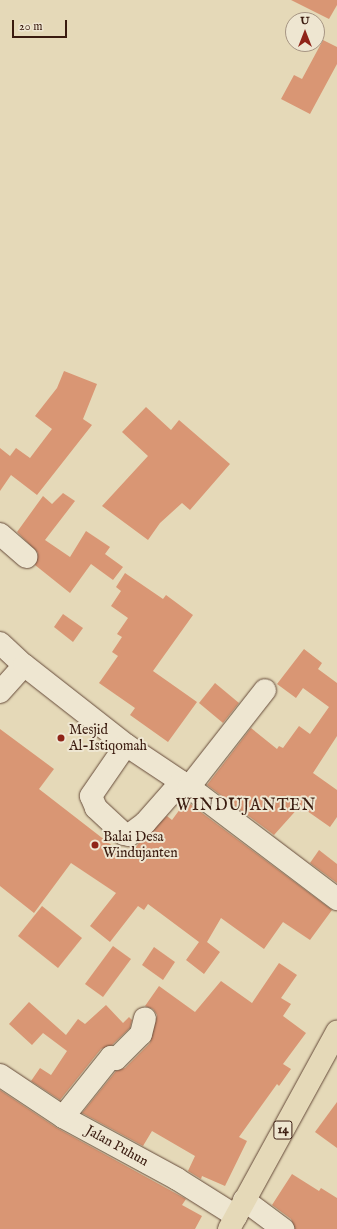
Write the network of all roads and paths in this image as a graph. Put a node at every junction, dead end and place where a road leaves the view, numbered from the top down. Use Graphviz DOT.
graph roads {
  1 [pos="0,534"];
  2 [pos="26,557"];
  3 [pos="0,643"];
  4 [pos="24,665"];
  5 [pos="265,690"];
  6 [pos="0,692"];
  7 [pos="126,745"];
  8 [pos="185,784"];
  9 [pos="337,899"];
  10 [pos="144,1018"];
  11 [pos="335,1039"];
  12 [pos="0,1074"];
  13 [pos="63,1117"];
  14 [pos="236,1215"];
  15 [pos="283,1229"];
  1 -- 2 [label="street"];
  3 -- 4 [label="street"];
  4 -- 6 [label="street"];
  4 -- 7 [label="street"];
  5 -- 8 [label="street"];
  7 -- 8 [label="street"];
  7 -- 8 [label="street"];
  8 -- 9 [label="street"];
  10 -- 13 [label="street"];
  11 -- 14 [label="highway, 14"];
  12 -- 13 [label="street, Jalan Puhun"];
  13 -- 14 [label="street, Jalan Puhun"];
  14 -- 15 [label="street, Jalan Puhun"];
}
